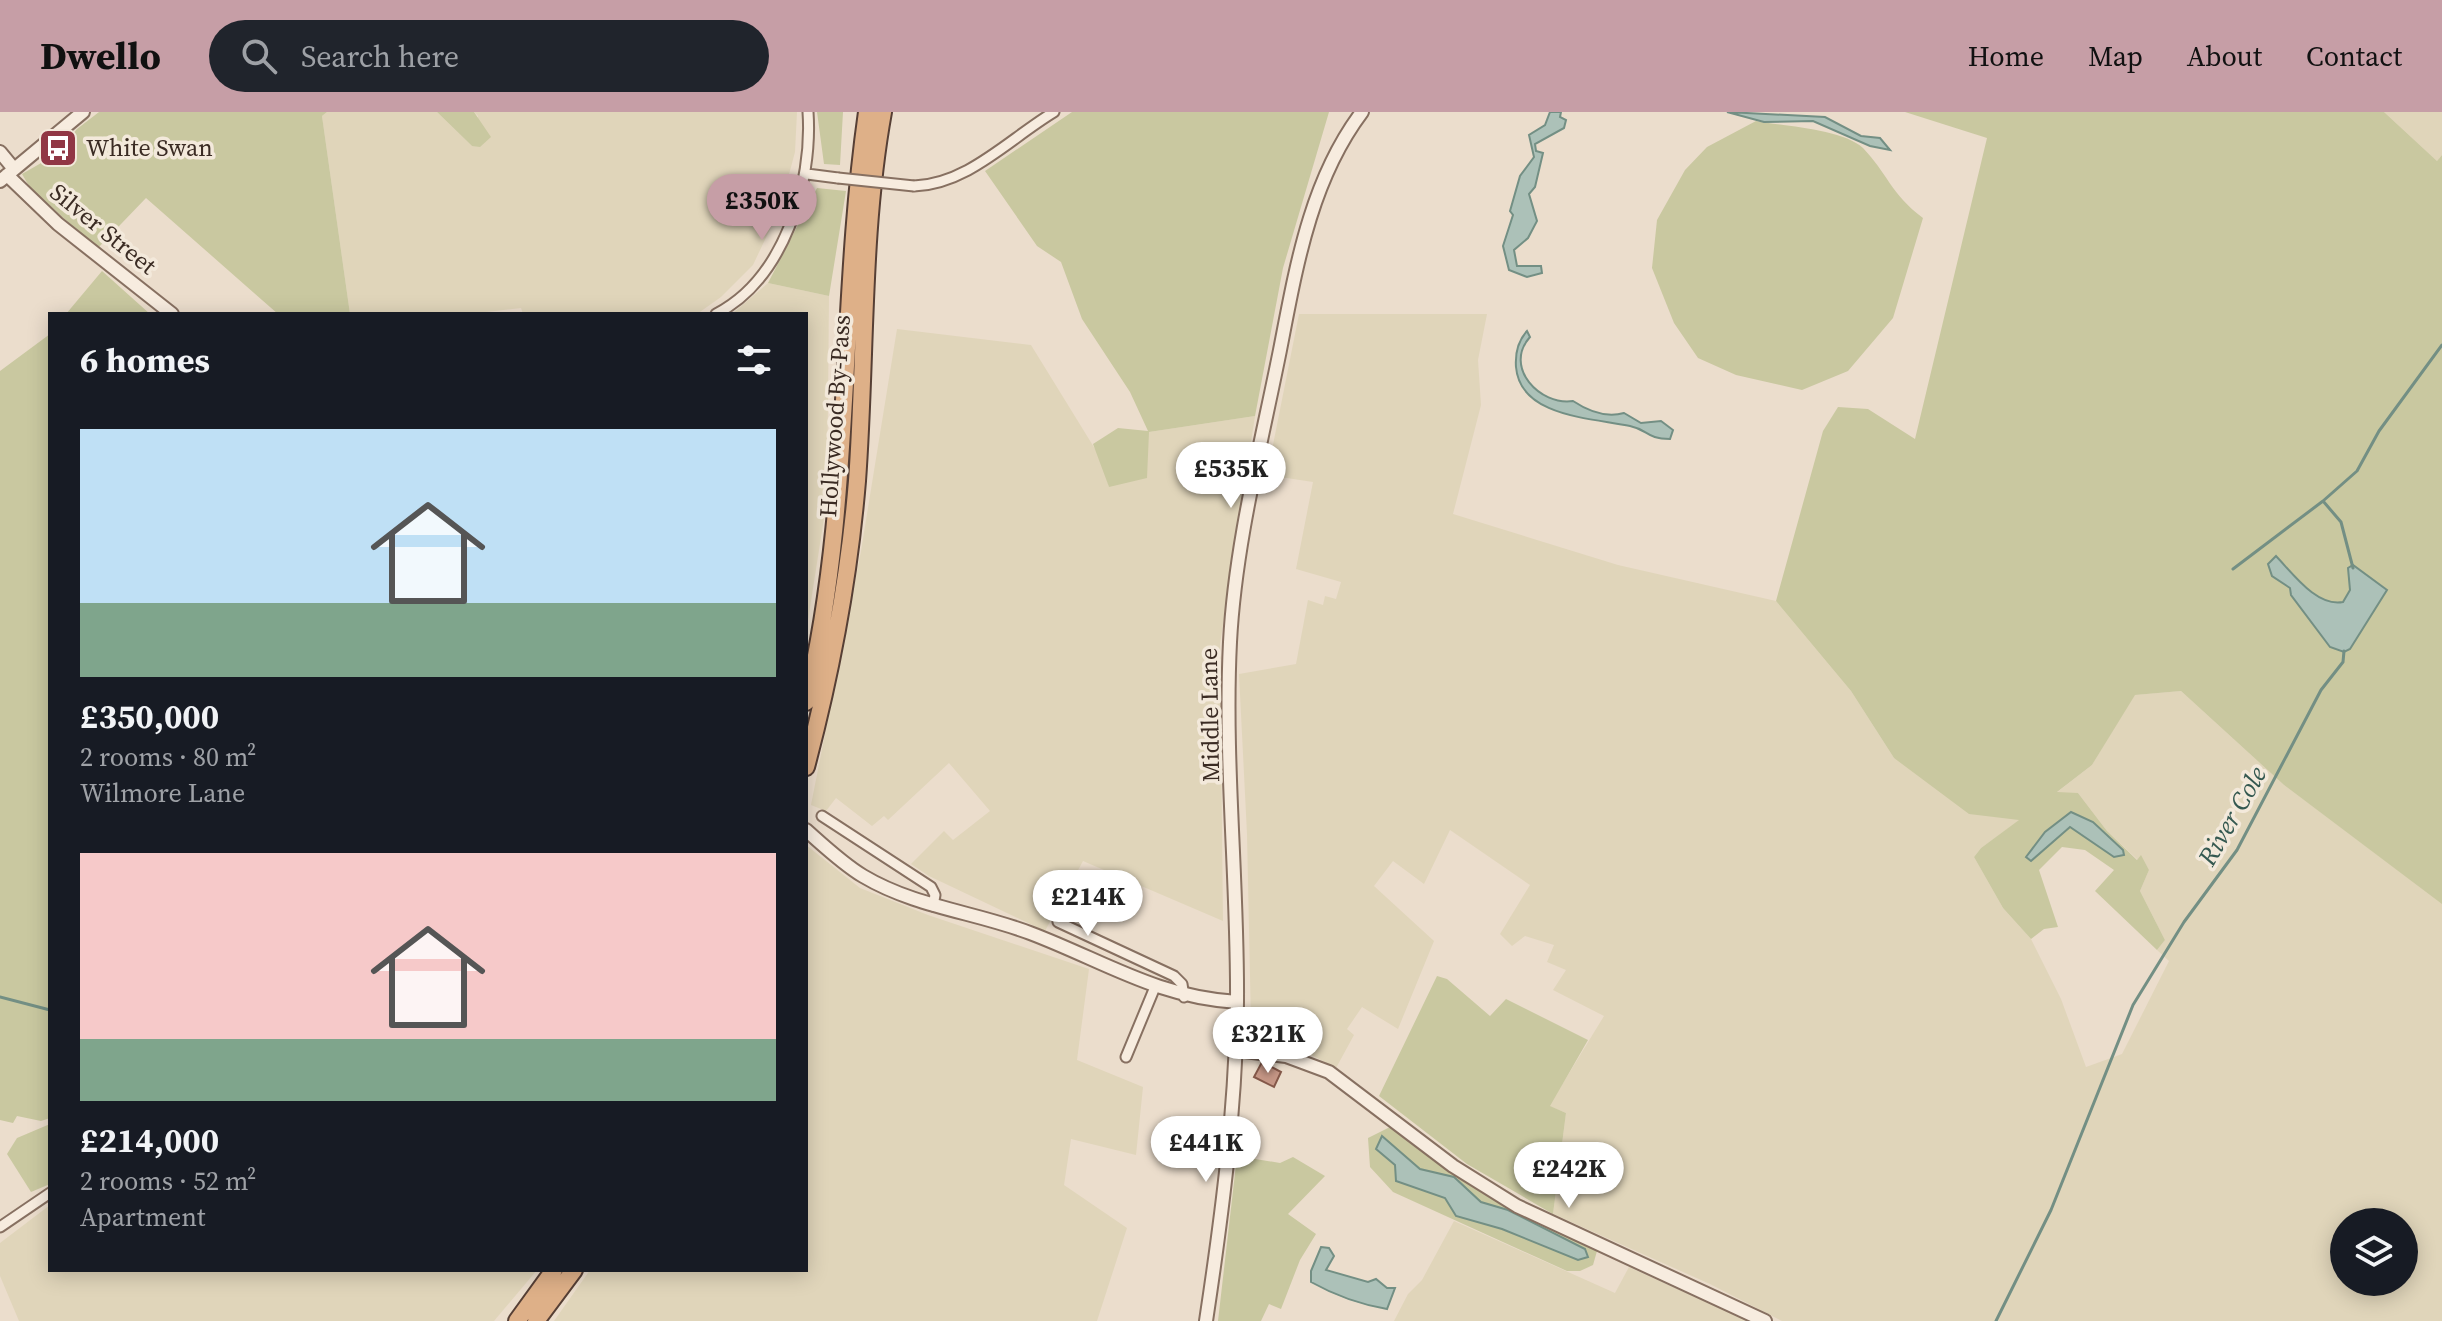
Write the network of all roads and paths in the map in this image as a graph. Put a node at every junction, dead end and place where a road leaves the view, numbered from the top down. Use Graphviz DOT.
graph roads {
  1 [pos="83,112"];
  2 [pos="808,112"];
  3 [pos="867,112"];
  4 [pos="883,112"];
  5 [pos="1054,112"];
  6 [pos="1362,112"];
  7 [pos="1354,118"];
  8 [pos="0,152"];
  9 [pos="807,174"];
  10 [pos="7,175"];
  11 [pos="169,312"];
  12 [pos="720,312"];
  13 [pos="808,692"];
  14 [pos="808,759"];
  15 [pos="822,816"];
  16 [pos="808,832"];
  17 [pos="933,906"];
  18 [pos="1058,922"];
  19 [pos="1155,987"];
  20 [pos="1184,997"];
  21 [pos="1237,1002"];
  22 [pos="1236,1050"];
  23 [pos="1126,1057"];
  24 [pos="48,1194"];
  25 [pos="0,1227"];
  26 [pos="553,1272"];
  27 [pos="573,1272"];
  28 [pos="517,1321"];
  29 [pos="536,1321"];
  30 [pos="1206,1321"];
  31 [pos="1765,1321"];
  1 -- 10 [label="street"];
  2 -- 9 [label="street"];
  3 -- 13 [label="highway, Hollywood By-Pass"];
  4 -- 14 [label="highway, Hollywood By-Pass"];
  5 -- 9 [label="street, bridge"];
  6 -- 7 [label="street, Middle Lane"];
  7 -- 21 [label="street, Middle Lane"];
  8 -- 10 [label="street, Silver Street"];
  9 -- 12 [label="street"];
  10 -- 11 [label="street, Silver Street"];
  15 -- 17 [label="street"];
  16 -- 17 [label="street"];
  17 -- 19 [label="street"];
  18 -- 20 [label="street"];
  19 -- 20 [label="street"];
  19 -- 23 [label="street"];
  20 -- 21 [label="street"];
  21 -- 22 [label="street, Middle Lane"];
  22 -- 30 [label="street, Middle Lane"];
  22 -- 31 [label="street"];
  24 -- 25 [label="street"];
  26 -- 28 [label="highway"];
  27 -- 29 [label="highway"];
}
